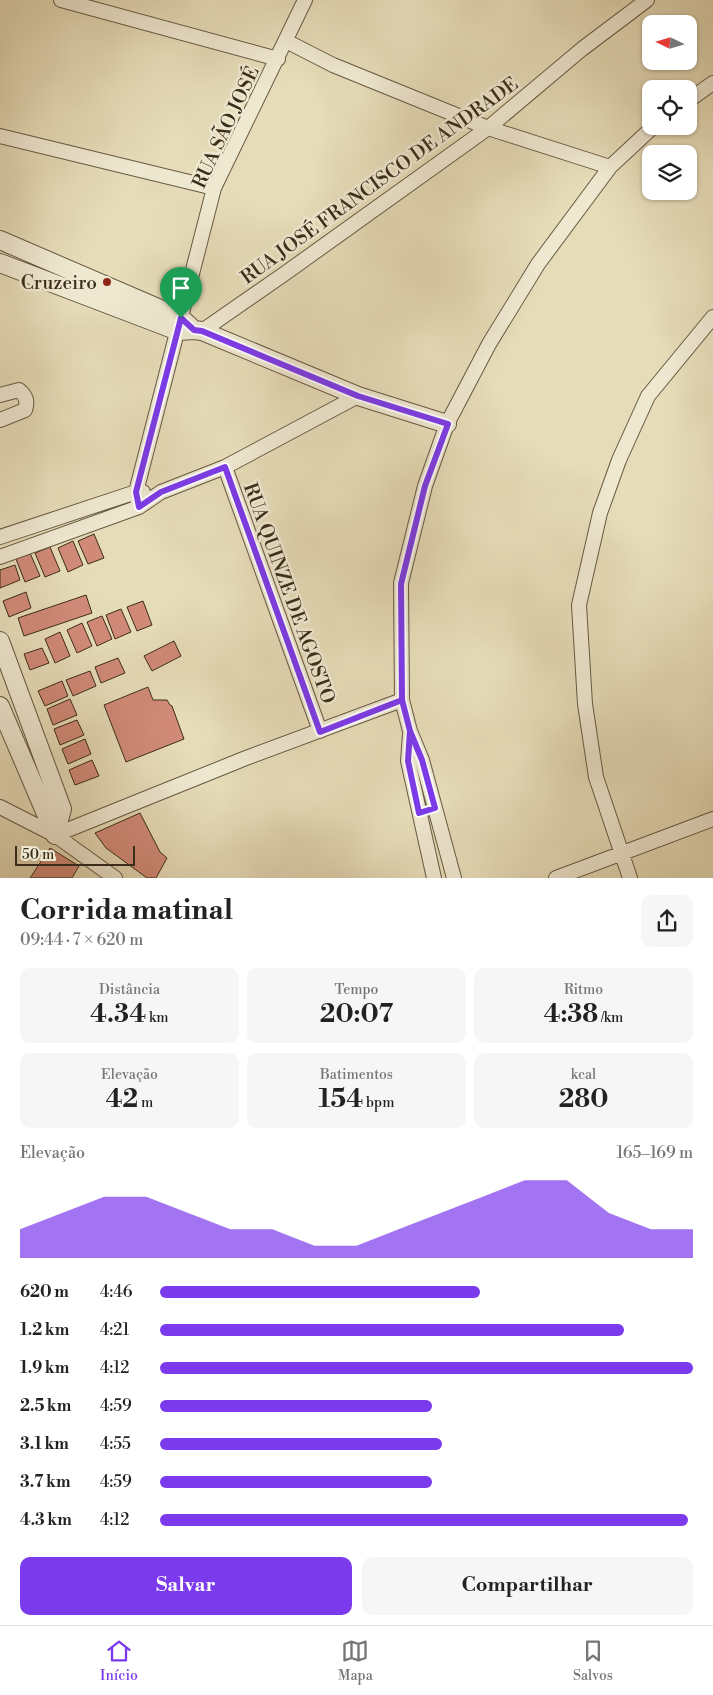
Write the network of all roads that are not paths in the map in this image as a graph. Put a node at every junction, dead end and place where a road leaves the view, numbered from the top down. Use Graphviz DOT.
graph roads {
  1 [pos="61,0"];
  2 [pos="305,0"];
  3 [pos="645,0"];
  4 [pos="286,41"];
  5 [pos="278,58"];
  6 [pos="713,83"];
  7 [pos="697,94"];
  8 [pos="488,128"];
  9 [pos="644,135"];
  10 [pos="0,136"];
  11 [pos="610,167"];
  12 [pos="214,188"];
  13 [pos="0,240"];
  14 [pos="0,263"];
  15 [pos="713,317"];
  16 [pos="189,327"];
  17 [pos="0,394"];
  18 [pos="358,396"];
  19 [pos="0,420"];
  20 [pos="448,424"];
  21 [pos="225,467"];
  22 [pos="136,492"];
  23 [pos="161,492"];
  24 [pos="139,507"];
  25 [pos="0,537"];
  26 [pos="0,558"];
  27 [pos="0,641"];
  28 [pos="18,694"];
  29 [pos="402,700"];
  30 [pos="0,701"];
  31 [pos="0,706"];
  32 [pos="410,731"];
  33 [pos="320,732"];
  34 [pos="1,808"];
  35 [pos="435,808"];
  36 [pos="419,813"];
  37 [pos="713,819"];
  38 [pos="55,835"];
  39 [pos="621,854"];
  40 [pos="448,855"];
  41 [pos="430,861"];
  42 [pos="115,878"];
  43 [pos="434,878"];
  44 [pos="454,878"];
  45 [pos="556,878"];
  46 [pos="630,878"];
  1 -- 5 [label="street"];
  2 -- 4 [label="street, RUA SÃO JOSÉ"];
  3 -- 8 [label="street, RUA JOSÉ FRANCISCO DE ANDRADE"];
  4 -- 5 [label="street, RUA SÃO JOSÉ"];
  4 -- 8 [label="street"];
  5 -- 12 [label="street, RUA SÃO JOSÉ"];
  6 -- 7 [label="street"];
  8 -- 11 [label="street"];
  8 -- 16 [label="street, RUA JOSÉ FRANCISCO DE ANDRADE"];
  9 -- 11 [label="street"];
  10 -- 12 [label="street"];
  11 -- 20 [label="street"];
  12 -- 16 [label="street, RUA SÃO JOSÉ"];
  13 -- 16 [label="street"];
  14 -- 16 [label="street"];
  15 -- 39 [label="street"];
  16 -- 18 [label="street"];
  16 -- 22 [label="street, RUA SÃO JOSÉ"];
  17 -- 19 [label="street"];
  18 -- 20 [label="street"];
  18 -- 21 [label="street"];
  20 -- 29 [label="street"];
  21 -- 23 [label="street"];
  21 -- 33 [label="street, RUA QUINZE DE AGOSTO"];
  22 -- 23 [label="street"];
  22 -- 24 [label="street, RUA SÃO JOSÉ"];
  22 -- 25 [label="street"];
  23 -- 24 [label="street"];
  24 -- 26 [label="street"];
  27 -- 28 [label="street"];
  28 -- 30 [label="street"];
  28 -- 38 [label="street"];
  29 -- 32 [label="street"];
  29 -- 33 [label="street"];
  31 -- 38 [label="street"];
  32 -- 35 [label="street"];
  32 -- 36 [label="street"];
  33 -- 38 [label="street"];
  34 -- 38 [label="street"];
  35 -- 36 [label="street"];
  35 -- 40 [label="street"];
  36 -- 41 [label="street"];
  37 -- 39 [label="street"];
  38 -- 42 [label="street"];
  39 -- 45 [label="street"];
  39 -- 46 [label="street"];
  40 -- 41 [label="street"];
  40 -- 44 [label="street"];
  41 -- 43 [label="street"];
}
